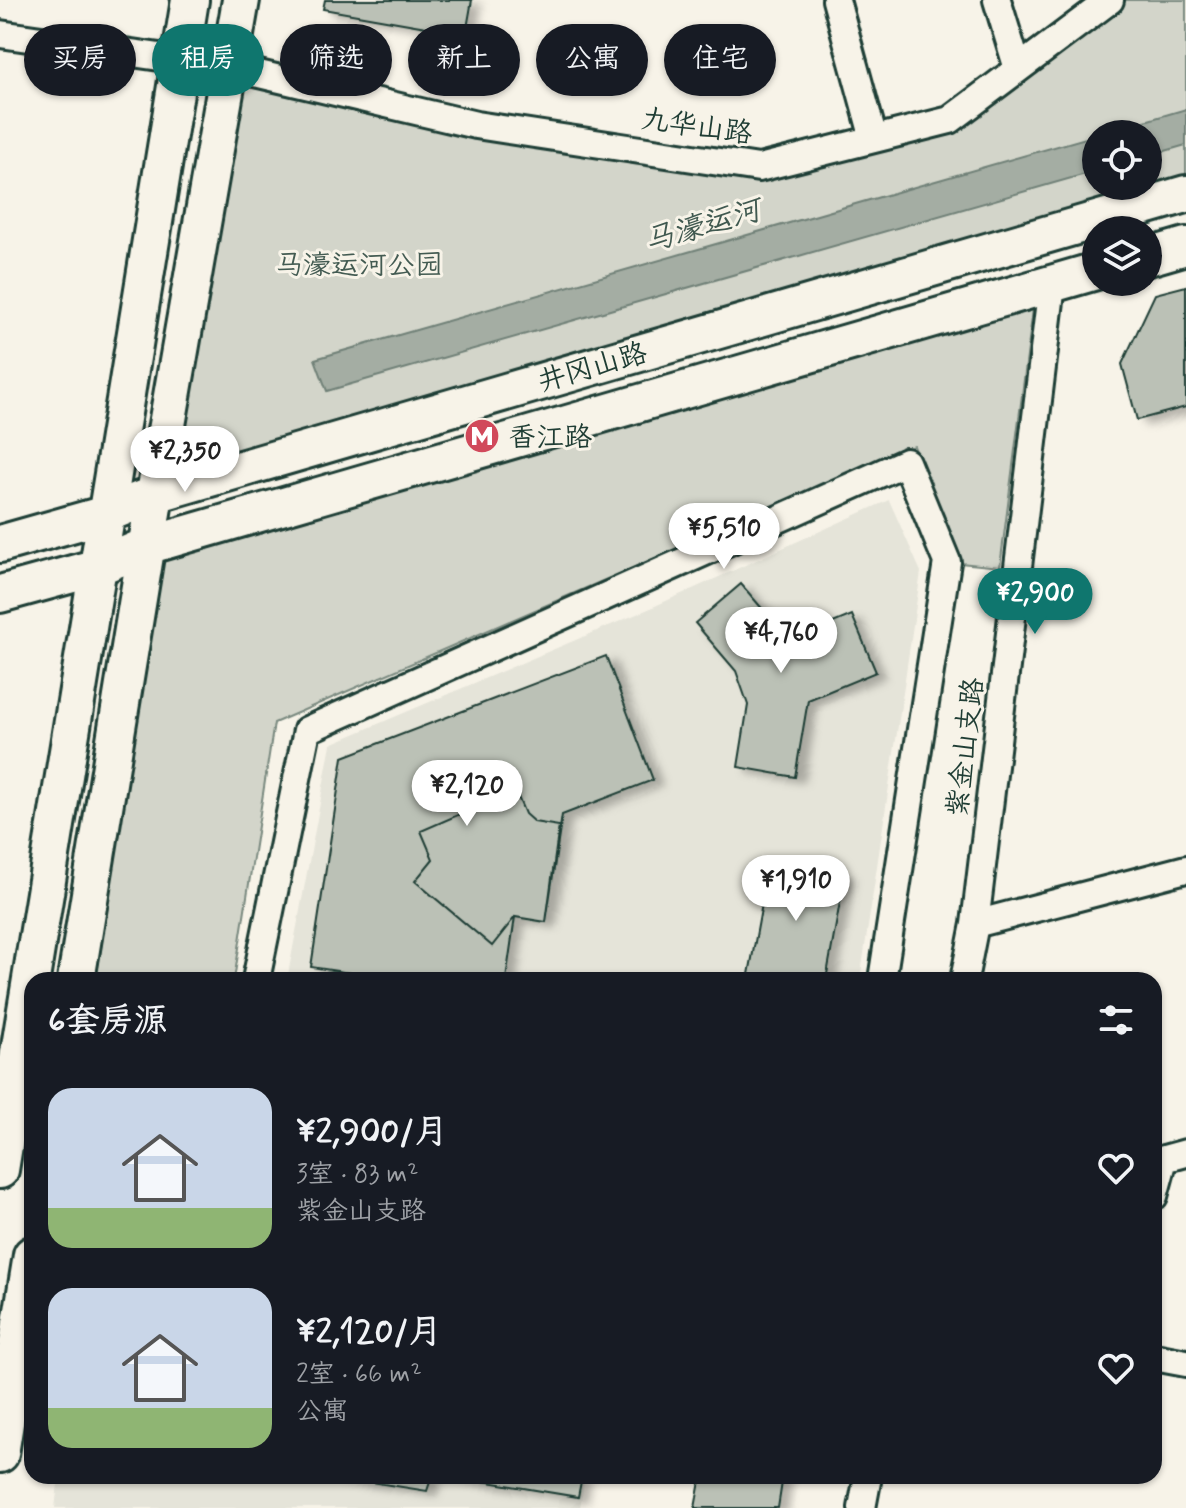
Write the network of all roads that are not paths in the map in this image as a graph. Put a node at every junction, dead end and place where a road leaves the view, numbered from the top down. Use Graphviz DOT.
graph roads {
  1 [pos="190,0"];
  2 [pos="241,0"];
  3 [pos="836,0"];
  4 [pos="997,0"];
  5 [pos="1110,0"];
  6 [pos="186,24"];
  7 [pos="237,24"];
  8 [pos="0,34"];
  9 [pos="152,56"];
  10 [pos="1018,69"];
  11 [pos="264,75"];
  12 [pos="174,96"];
  13 [pos="224,96"];
  14 [pos="874,139"];
  15 [pos="1186,194"];
  16 [pos="1186,246"];
  17 [pos="1162,253"];
  18 [pos="1082,275"];
  19 [pos="1052,284"];
  20 [pos="155,494"];
  21 [pos="106,514"];
  22 [pos="0,544"];
  23 [pos="146,546"];
  24 [pos="98,567"];
  25 [pos="0,594"];
  26 [pos="1186,869"];
  27 [pos="975,924"];
  28 [pos="32,972"];
  29 [pos="77,972"];
  30 [pos="258,972"];
  31 [pos="883,972"];
  32 [pos="966,972"];
  33 [pos="24,1022"];
  34 [pos="1186,1153"];
  35 [pos="1162,1166"];
  36 [pos="0,1170"];
  37 [pos="24,1305"];
  38 [pos="1162,1358"];
  39 [pos="1186,1363"];
  40 [pos="0,1454"];
  41 [pos="866,1484"];
  42 [pos="862,1508"];
  1 -- 6 [label="main road"];
  2 -- 7 [label="main road"];
  3 -- 14 [label="street"];
  4 -- 10 [label="street"];
  5 -- 10 [label="street, 九华山路"];
  8 -- 9 [label="street, 九华山路"];
  10 -- 14 [label="street, 九华山路"];
  11 -- 14 [label="street, 九华山路"];
  12 -- 21 [label="main road"];
  13 -- 20 [label="main road"];
  15 -- 20 [label="main road, 井冈山路"];
  16 -- 17 [label="main road"];
  18 -- 19 [label="main road, 井冈山路"];
  19 -- 23 [label="main road, 井冈山路"];
  19 -- 27 [label="street, 紫金山支路"];
  20 -- 21 [label="main road, 井冈山路"];
  20 -- 23 [label="main road"];
  21 -- 22 [label="main road, 井冈山路"];
  21 -- 24 [label="main road"];
  23 -- 24 [label="main road, 井冈山路"];
  23 -- 29 [label="main road"];
  24 -- 25 [label="main road, 井冈山路"];
  24 -- 28 [label="main road"];
  26 -- 27 [label="street"];
  27 -- 32 [label="street, 紫金山支路"];
  30 -- 31 [label="street"];
  33 -- 36 [label="main road"];
  34 -- 35 [label="street"];
  37 -- 40 [label="main road"];
  38 -- 39 [label="street"];
  41 -- 42 [label="street"];
}
